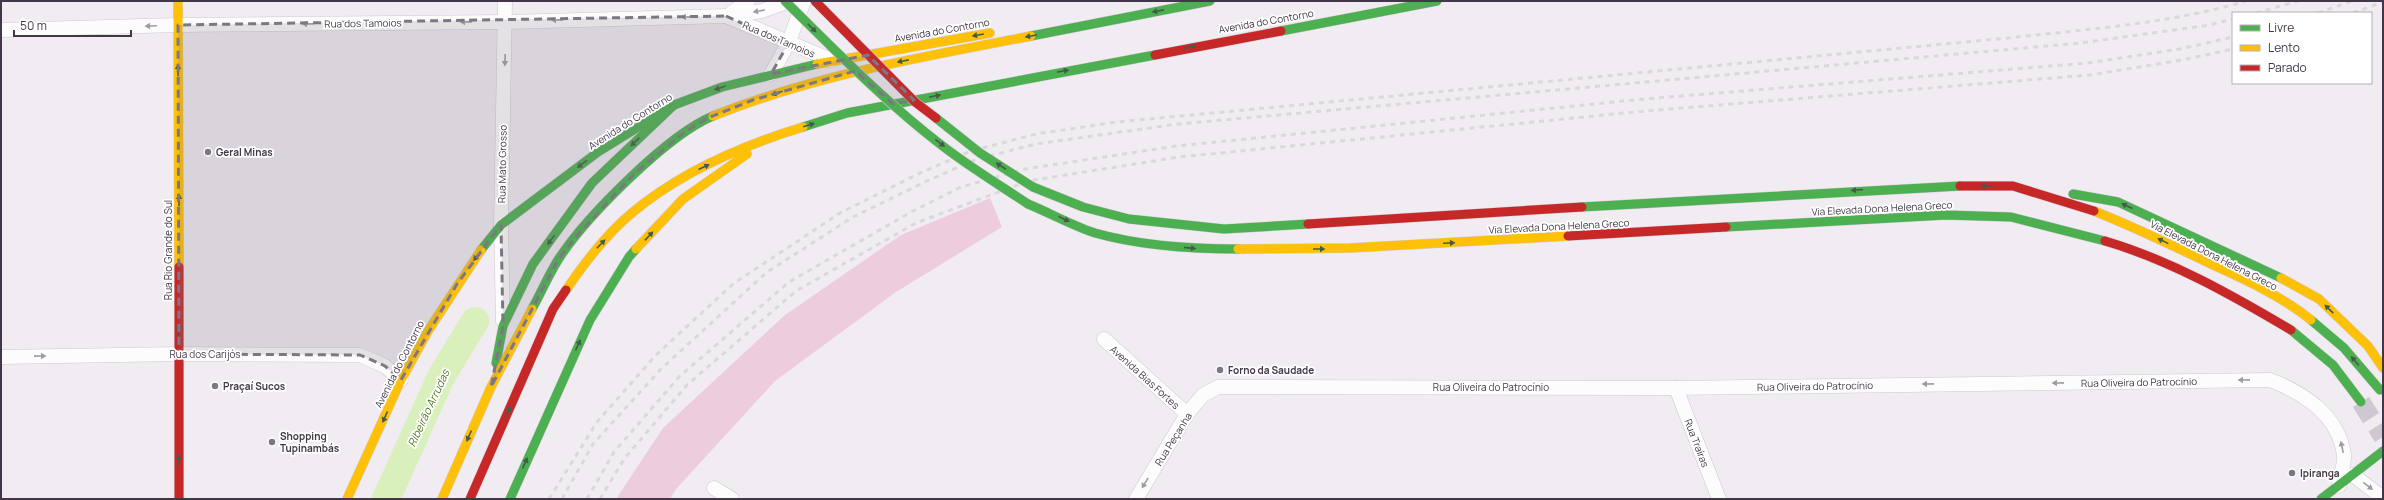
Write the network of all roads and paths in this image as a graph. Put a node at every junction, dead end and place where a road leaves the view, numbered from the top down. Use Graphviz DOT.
graph roads {
  1 [pos="178,1"];
  2 [pos="505,1"];
  3 [pos="748,1"];
  4 [pos="785,1"];
  5 [pos="790,1"];
  6 [pos="804,1"];
  7 [pos="816,1"];
  8 [pos="1168,1"];
  9 [pos="1210,1"];
  10 [pos="1376,1"];
  11 [pos="1437,1"];
  12 [pos="1154,2"];
  13 [pos="1364,15"];
  14 [pos="726,16"];
  15 [pos="506,22"];
  16 [pos="1047,23"];
  17 [pos="178,25"];
  18 [pos="1,30"];
  19 [pos="1001,31"];
  20 [pos="788,44"];
  21 [pos="832,60"];
  22 [pos="771,74"];
  23 [pos="674,105"];
  24 [pos="771,137"];
  25 [pos="2012,186"];
  26 [pos="501,225"];
  27 [pos="503,326"];
  28 [pos="1104,339"];
  29 [pos="2368,346"];
  30 [pos="179,354"];
  31 [pos="2383,354"];
  32 [pos="1,357"];
  33 [pos="2383,368"];
  34 [pos="401,380"];
  35 [pos="490,387"];
  36 [pos="1218,387"];
  37 [pos="1676,388"];
  38 [pos="2380,390"];
  39 [pos="2361,402"];
  40 [pos="1187,414"];
  41 [pos="2383,451"];
  42 [pos="2352,475"];
  43 [pos="2339,486"];
  44 [pos="714,488"];
  45 [pos="2383,498"];
  46 [pos="179,499"];
  47 [pos="347,499"];
  48 [pos="442,499"];
  49 [pos="470,499"];
  50 [pos="510,499"];
  51 [pos="732,499"];
  52 [pos="1136,499"];
  53 [pos="1719,499"];
  54 [pos="2321,499"];
  1 -- 17 [label="main road, Rua Rio Grande do Sul"];
  2 -- 15 [label="street, Rua Mato Grosso"];
  3 -- 14 [label="street, Rua dos Tamoios"];
  4 -- 39 [label="main road, Via Elevada Dona Helena Greco, one-way, bridge"];
  5 -- 14 [label="street, Rua dos Tamoios, one-way"];
  6 -- 20 [label="street"];
  25 -- 7 [label="main road, Via Elevada Dona Helena Greco, one-way, bridge"];
  8 -- 12 [label="main road"];
  9 -- 35 [label="main road, one-way"];
  10 -- 13 [label="main road"];
  11 -- 13 [label="main road, Avenida do Contorno"];
  12 -- 16 [label="main road"];
  24 -- 13 [label="main road, Avenida do Contorno, one-way"];
  14 -- 15 [label="street, Rua dos Tamoios, one-way"];
  14 -- 20 [label="street, Rua dos Tamoios"];
  15 -- 17 [label="street, Rua dos Tamoios, one-way"];
  15 -- 26 [label="street, Rua Mato Grosso, one-way"];
  17 -- 18 [label="street, Rua dos Tamoios, one-way"];
  30 -- 17 [label="main road, Rua Rio Grande do Sul, one-way"];
  19 -- 21 [label="main road, Avenida do Contorno, one-way"];
  20 -- 21 [label="street, Rua dos Tamoios"];
  20 -- 22 [label="street"];
  21 -- 22 [label="main road, Avenida do Contorno"];
  22 -- 23 [label="main road, Avenida do Contorno, one-way"];
  23 -- 26 [label="main road, Avenida do Contorno, one-way"];
  23 -- 27 [label="main road, one-way"];
  49 -- 24 [label="main road, Avenida do Contorno, one-way"];
  50 -- 24 [label="main road, Avenida do Contorno, one-way"];
  29 -- 25 [label="main road, one-way"];
  38 -- 25 [label="main road, Via Elevada Dona Helena Greco, one-way"];
  26 -- 27 [label="street, Rua Mato Grosso"];
  26 -- 34 [label="main road, Avenida do Contorno, one-way"];
  27 -- 35 [label="main road"];
  28 -- 40 [label="street, Avenida Bias Fortes"];
  29 -- 31 [label="main road"];
  29 -- 33 [label="main road"];
  32 -- 30 [label="street, Rua dos Carijós, one-way"];
  30 -- 34 [label="street, Rua dos Carijós"];
  46 -- 30 [label="main road, Rua Rio Grande do Sul, one-way"];
  34 -- 47 [label="main road, Avenida do Contorno, one-way"];
  35 -- 48 [label="main road, one-way"];
  36 -- 37 [label="street, Rua Oliveira do Patrocínio"];
  36 -- 40 [label="street, Rua Peçanha"];
  43 -- 37 [label="street, Rua Oliveira do Patrocínio, one-way"];
  37 -- 53 [label="street, Rua Traíras"];
  40 -- 52 [label="street, Rua Peçanha, one-way"];
  41 -- 42 [label="main road"];
  42 -- 43 [label="main road"];
  42 -- 45 [label="street, one-way"];
  43 -- 54 [label="main road"];
  44 -- 51 [label="street"];
}
